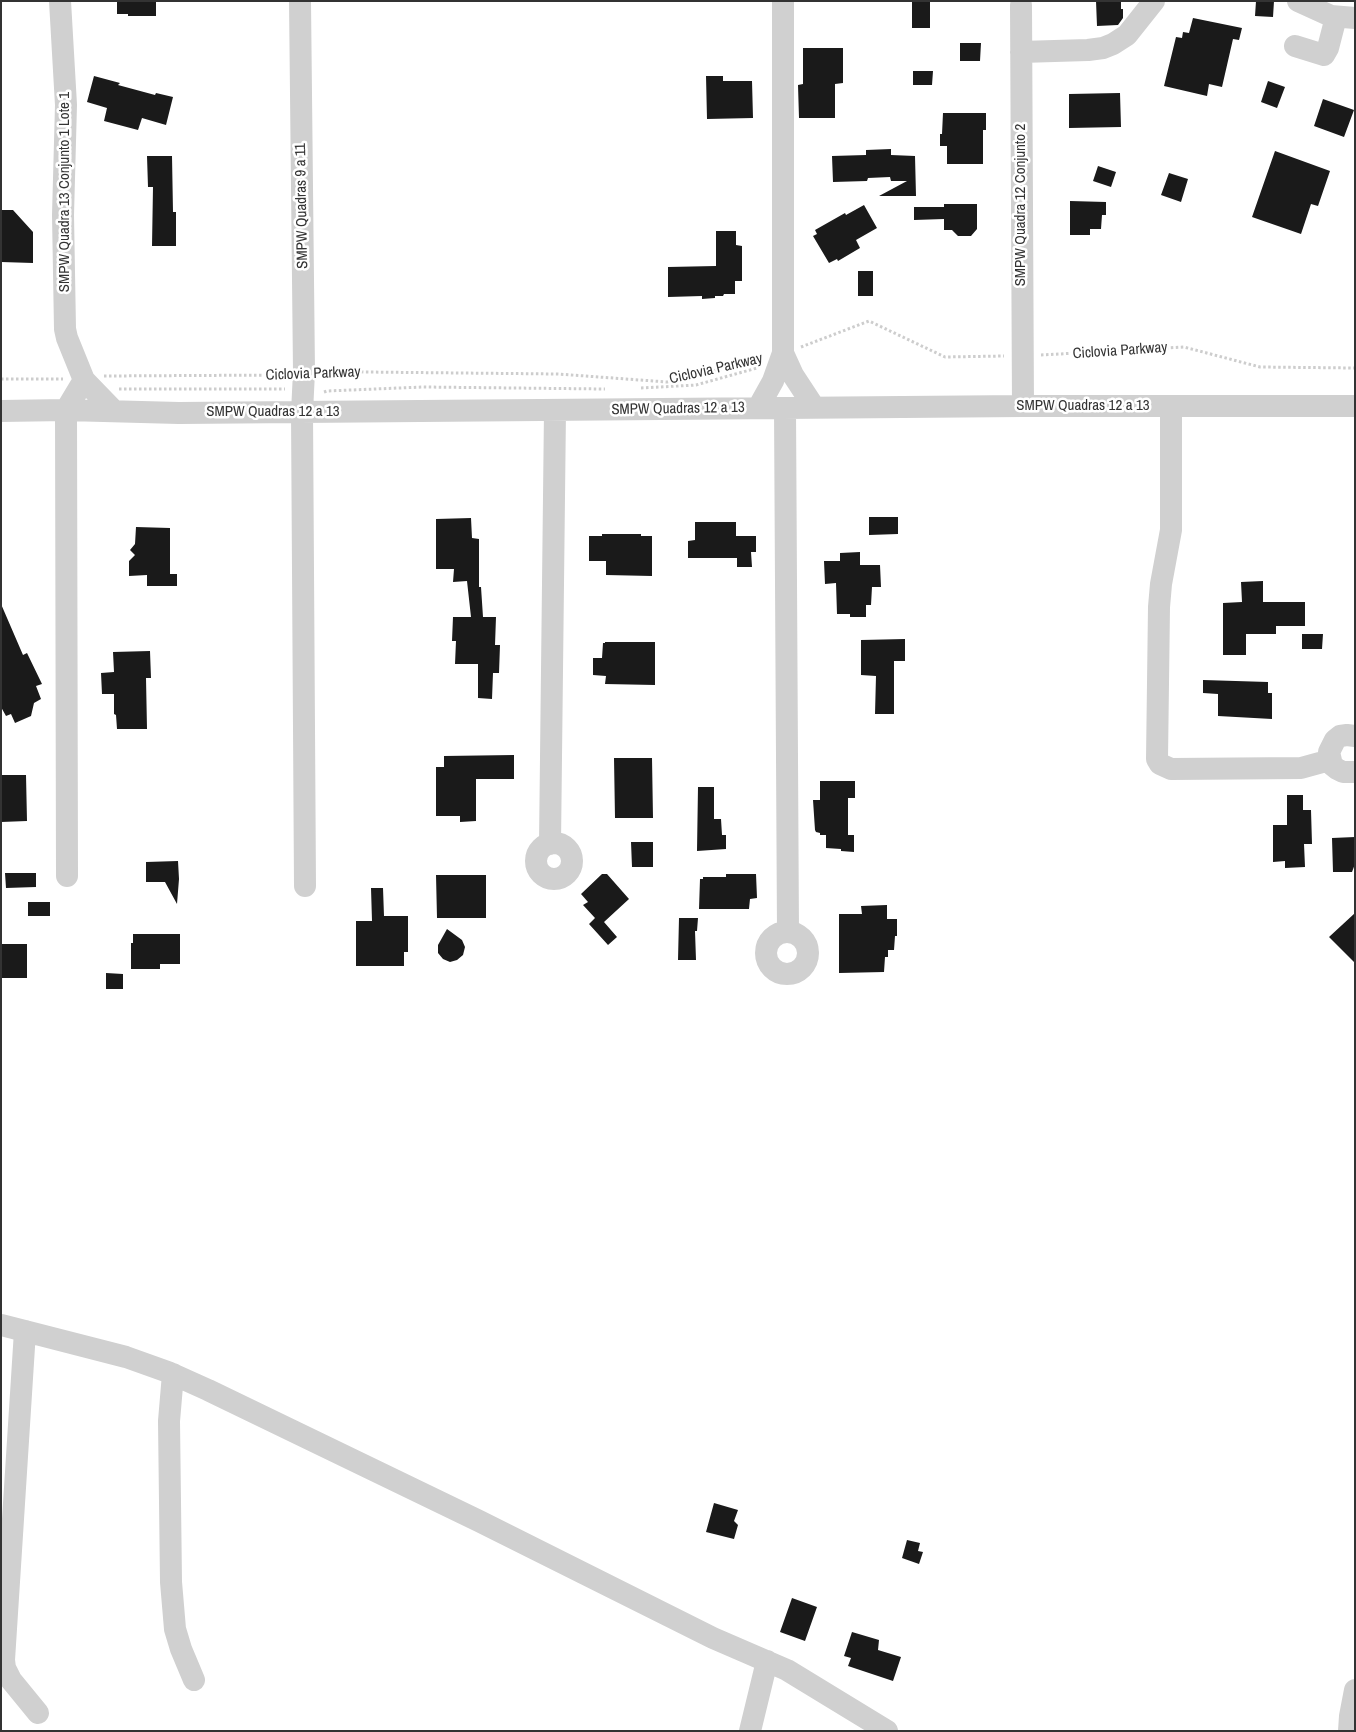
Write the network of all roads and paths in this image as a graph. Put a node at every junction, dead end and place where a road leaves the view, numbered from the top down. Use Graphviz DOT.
graph roads {
  1 [pos="60,1"];
  2 [pos="300,1"];
  3 [pos="783,1"];
  4 [pos="1153,1"];
  5 [pos="1298,1"];
  6 [pos="1021,2"];
  7 [pos="1345,17"];
  8 [pos="1295,46"];
  9 [pos="1021,52"];
  10 [pos="1022,356"];
  11 [pos="782,357"];
  12 [pos="1355,368"];
  13 [pos="304,372"];
  14 [pos="1,379"];
  15 [pos="88,384"];
  16 [pos="640,388"];
  17 [pos="611,389"];
  18 [pos="303,403"];
  19 [pos="1023,406"];
  20 [pos="1171,406"];
  21 [pos="1355,406"];
  22 [pos="814,407"];
  23 [pos="758,408"];
  24 [pos="785,408"];
  25 [pos="66,410"];
  26 [pos="555,410"];
  27 [pos="1,411"];
  28 [pos="114,411"];
  29 [pos="1355,736"];
  30 [pos="1330,760"];
  31 [pos="1355,772"];
  32 [pos="550,844"];
  33 [pos="68,876"];
  34 [pos="305,886"];
  35 [pos="788,932"];
  36 [pos="1,1325"];
  37 [pos="25,1330"];
  38 [pos="173,1374"];
  39 [pos="767,1661"];
  40 [pos="194,1680"];
  41 [pos="1355,1690"];
  42 [pos="38,1713"];
  43 [pos="750,1731"];
  44 [pos="887,1731"];
  45 [pos="1349,1731"];
  1 -- 15 [label="street, SMPW Quadra 13 Conjunto 1 Lote 1"];
  2 -- 13 [label="street, SMPW Quadras 9 a 11"];
  3 -- 11 [label="street"];
  4 -- 9 [label="street"];
  5 -- 7 [label="street"];
  6 -- 9 [label="street, SMPW Quadra 12 Conjunto 2"];
  7 -- 8 [label="street"];
  9 -- 10 [label="street, SMPW Quadra 12 Conjunto 2"];
  10 -- 11 [label="path, Ciclovia Parkway"];
  10 -- 12 [label="path, Ciclovia Parkway"];
  10 -- 19 [label="street, SMPW Quadra 12 Conjunto 2"];
  11 -- 13 [label="path, Ciclovia Parkway"];
  11 -- 16 [label="path"];
  11 -- 22 [label="street"];
  11 -- 23 [label="street"];
  13 -- 15 [label="path, Ciclovia Parkway"];
  13 -- 18 [label="street, SMPW Quadras 9 a 11"];
  14 -- 15 [label="path, Ciclovia Parkway"];
  15 -- 18 [label="path"];
  15 -- 25 [label="street"];
  15 -- 28 [label="street, SMPW Quadra 13 Conjunto 1 Lote 1"];
  17 -- 18 [label="path"];
  18 -- 26 [label="street, SMPW Quadras 12 a 13"];
  18 -- 28 [label="street, SMPW Quadras 12 a 13"];
  18 -- 34 [label="street, SMPW Quadras 9 a 11"];
  19 -- 20 [label="street, SMPW Quadras 12 a 13"];
  19 -- 22 [label="street, SMPW Quadras 12 a 13"];
  20 -- 21 [label="street, SMPW Quadras 12 a 13"];
  20 -- 30 [label="street"];
  22 -- 24 [label="street, SMPW Quadras 12 a 13"];
  23 -- 24 [label="street, SMPW Quadras 12 a 13"];
  23 -- 26 [label="street, SMPW Quadras 12 a 13"];
  24 -- 35 [label="street"];
  25 -- 27 [label="street, SMPW Quadras 12 a 13"];
  25 -- 28 [label="street, SMPW Quadras 12 a 13"];
  25 -- 33 [label="street"];
  26 -- 32 [label="street"];
  29 -- 30 [label="street"];
  30 -- 31 [label="street"];
  36 -- 37 [label="street"];
  37 -- 38 [label="street"];
  37 -- 42 [label="street"];
  38 -- 39 [label="street"];
  38 -- 40 [label="street"];
  39 -- 43 [label="street"];
  39 -- 44 [label="street"];
  41 -- 45 [label="street"];
}
